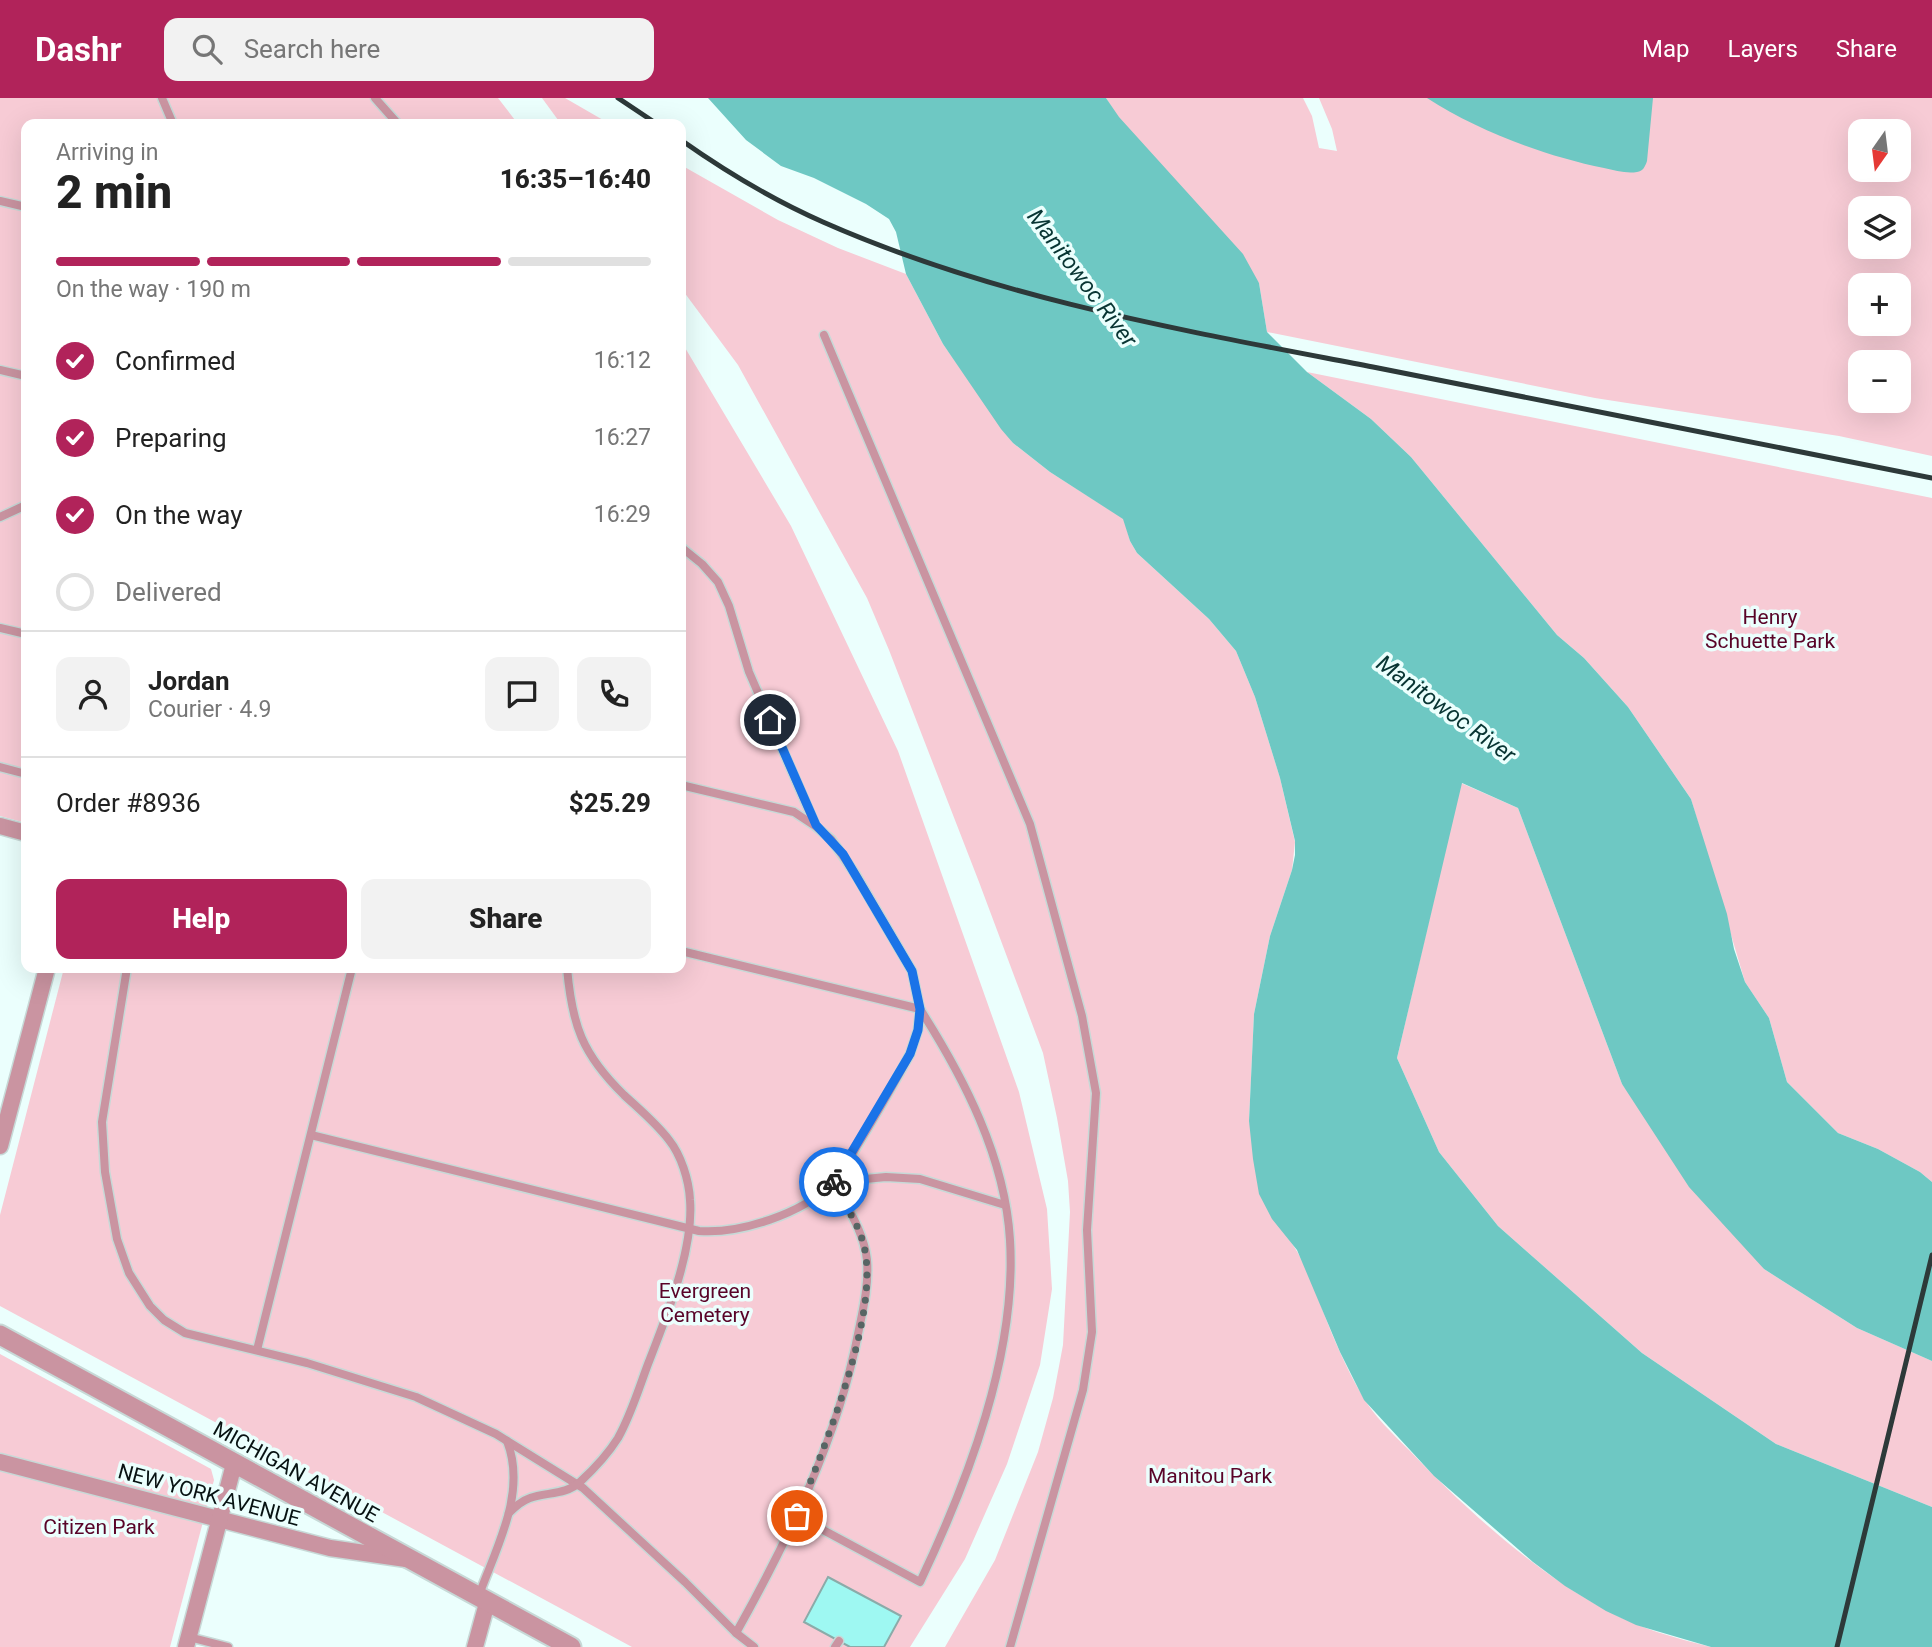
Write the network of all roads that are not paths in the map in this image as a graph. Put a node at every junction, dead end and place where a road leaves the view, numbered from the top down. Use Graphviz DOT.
graph roads {
  1 [pos="162,98"];
  2 [pos="375,98"];
  3 [pos="171,119"];
  4 [pos="394,119"];
  5 [pos="0,201"];
  6 [pos="21,206"];
  7 [pos="824,335"];
  8 [pos="0,370"];
  9 [pos="21,375"];
  10 [pos="21,507"];
  11 [pos="0,517"];
  12 [pos="686,551"];
  13 [pos="0,628"];
  14 [pos="21,633"];
  15 [pos="0,767"];
  16 [pos="21,773"];
  17 [pos="686,786"];
  18 [pos="816,825"];
  19 [pos="0,826"];
  20 [pos="21,832"];
  21 [pos="686,952"];
  22 [pos="46,973"];
  23 [pos="126,973"];
  24 [pos="351,973"];
  25 [pos="567,973"];
  26 [pos="920,1009"];
  27 [pos="311,1135"];
  28 [pos="0,1146"];
  29 [pos="834,1182"];
  30 [pos="1005,1206"];
  31 [pos="688,1229"];
  32 [pos="0,1335"];
  33 [pos="257,1350"];
  34 [pos="507,1441"];
  35 [pos="0,1462"];
  36 [pos="234,1464"];
  37 [pos="578,1485"];
  38 [pos="509,1513"];
  39 [pos="797,1516"];
  40 [pos="219,1520"];
  41 [pos="410,1560"];
  42 [pos="483,1600"];
  43 [pos="736,1633"];
  44 [pos="187,1642"];
  45 [pos="228,1647"];
  46 [pos="475,1647"];
  47 [pos="570,1647"];
  48 [pos="754,1647"];
  49 [pos="1010,1647"];
  1 -- 3 [label="lane"];
  2 -- 4 [label="lane"];
  5 -- 6 [label="lane"];
  7 -- 49 [label="lane"];
  8 -- 9 [label="lane"];
  10 -- 11 [label="lane"];
  12 -- 18 [label="lane"];
  13 -- 14 [label="lane"];
  15 -- 16 [label="lane"];
  17 -- 18 [label="lane"];
  18 -- 26 [label="lane"];
  19 -- 20 [label="street"];
  21 -- 26 [label="lane"];
  22 -- 28 [label="street"];
  23 -- 33 [label="lane"];
  24 -- 27 [label="lane"];
  25 -- 31 [label="lane"];
  26 -- 29 [label="lane"];
  26 -- 30 [label="lane"];
  27 -- 31 [label="lane"];
  27 -- 33 [label="lane"];
  29 -- 30 [label="lane"];
  29 -- 31 [label="lane"];
  29 -- 39 [label="lane"];
  30 -- 39 [label="lane"];
  31 -- 37 [label="lane"];
  32 -- 36 [label="street, MICHIGAN AVENUE"];
  33 -- 34 [label="lane"];
  34 -- 37 [label="lane"];
  34 -- 38 [label="lane"];
  35 -- 40 [label="street, NEW YORK AVENUE"];
  36 -- 40 [label="street"];
  36 -- 41 [label="street, MICHIGAN AVENUE"];
  37 -- 38 [label="lane"];
  37 -- 43 [label="lane"];
  38 -- 42 [label="lane"];
  39 -- 43 [label="lane"];
  40 -- 41 [label="street, NEW YORK AVENUE"];
  40 -- 44 [label="street"];
  41 -- 42 [label="street, MICHIGAN AVENUE"];
  42 -- 46 [label="street"];
  42 -- 47 [label="street, MICHIGAN AVENUE"];
  43 -- 48 [label="lane"];
  44 -- 45 [label="lane"];
}
